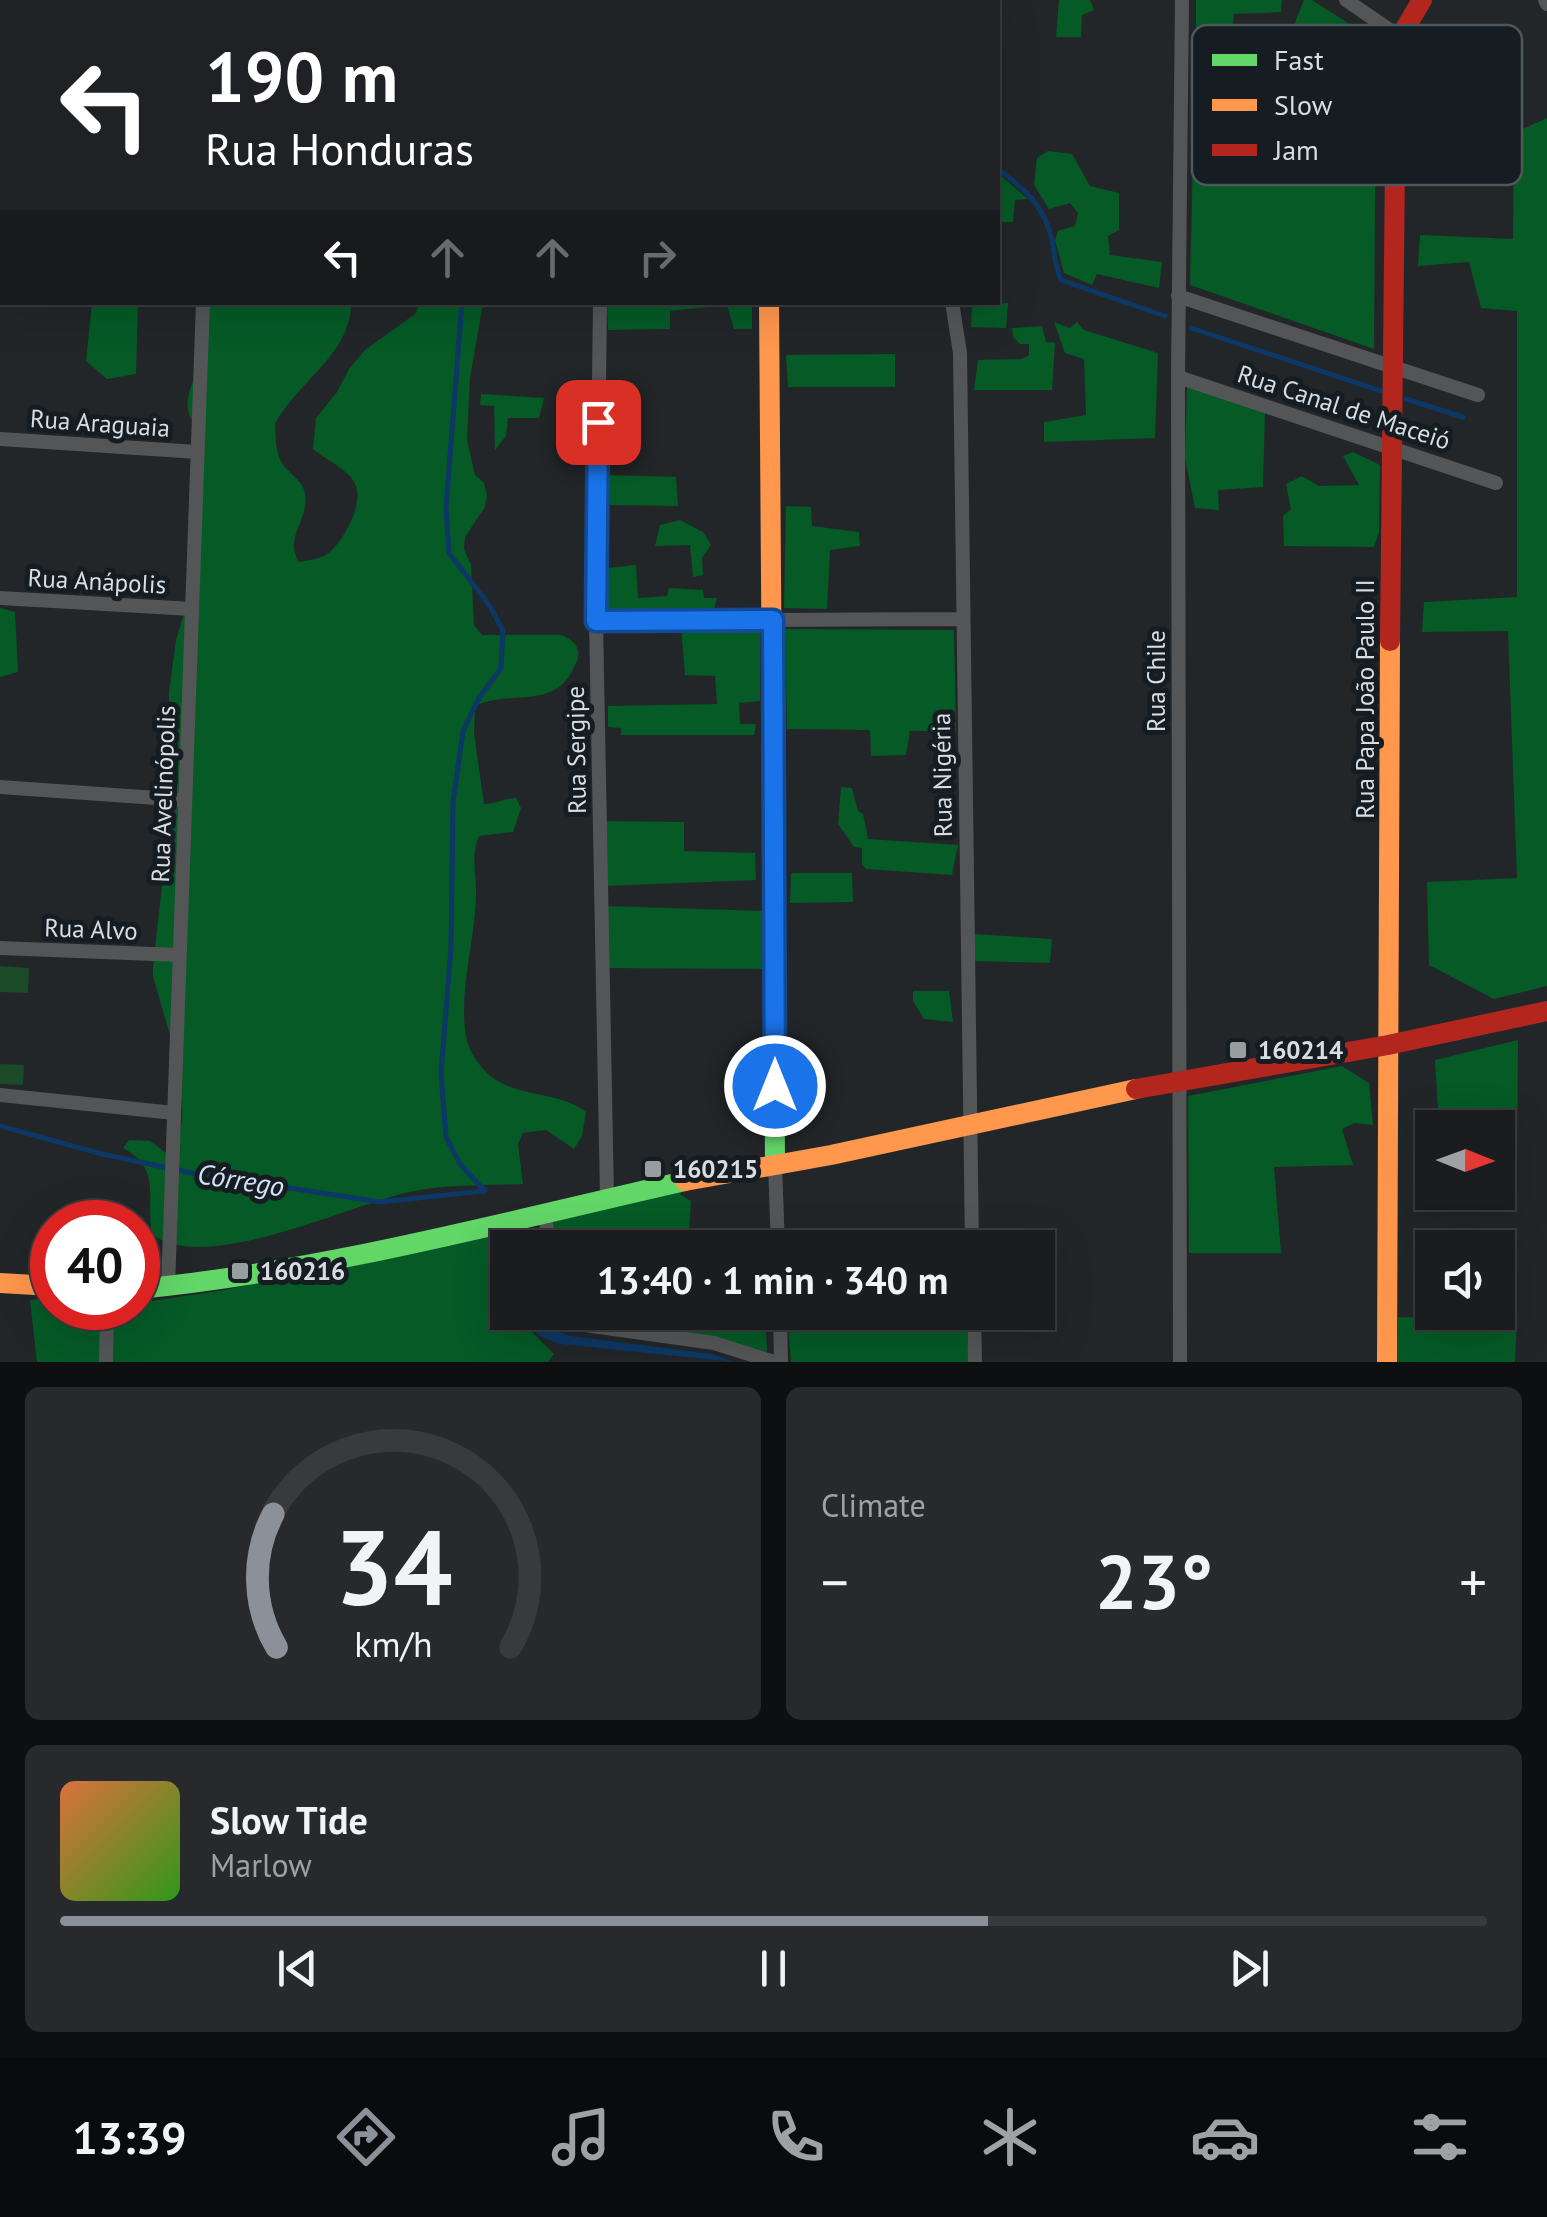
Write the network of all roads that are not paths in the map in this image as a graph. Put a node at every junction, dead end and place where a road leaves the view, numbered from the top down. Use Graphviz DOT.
graph roads {
  1 [pos="1182,0"];
  2 [pos="1346,0"];
  3 [pos="1422,0"];
  4 [pos="1382,25"];
  5 [pos="1407,25"];
  6 [pos="1396,185"];
  7 [pos="1178,296"];
  8 [pos="202,305"];
  9 [pos="600,305"];
  10 [pos="770,305"];
  11 [pos="952,305"];
  12 [pos="1395,367"];
  13 [pos="1178,377"];
  14 [pos="1478,395"];
  15 [pos="0,439"];
  16 [pos="1391,446"];
  17 [pos="197,452"];
  18 [pos="1496,483"];
  19 [pos="0,598"];
  20 [pos="192,609"];
  21 [pos="773,620"];
  22 [pos="963,620"];
  23 [pos="596,621"];
  24 [pos="0,787"];
  25 [pos="185,800"];
  26 [pos="0,948"];
  27 [pos="180,955"];
  28 [pos="1547,1011"];
  29 [pos="1388,1045"];
  30 [pos="1180,1080"];
  31 [pos="0,1095"];
  32 [pos="174,1113"];
  33 [pos="969,1125"];
  34 [pos="776,1164"];
  35 [pos="607,1197"];
  36 [pos="546,1211"];
  37 [pos="548,1230"];
  38 [pos="778,1230"];
  39 [pos="972,1230"];
  40 [pos="0,1282"];
  41 [pos="30,1284"];
  42 [pos="168,1287"];
  43 [pos="160,1288"];
  44 [pos="107,1330"];
  45 [pos="621,1330"];
  46 [pos="779,1330"];
  47 [pos="974,1330"];
  48 [pos="106,1362"];
  49 [pos="778,1362"];
  50 [pos="975,1362"];
  51 [pos="1180,1362"];
  52 [pos="1387,1362"];
  1 -- 7 [label="street, Rua Chile"];
  2 -- 4 [label="street"];
  3 -- 5 [label="street"];
  6 -- 12 [label="street, Rua Papa João Paulo II"];
  7 -- 12 [label="street"];
  7 -- 13 [label="street, Rua Chile"];
  8 -- 17 [label="street, Rua Avelinópolis"];
  9 -- 23 [label="street, Rua Sergipe"];
  10 -- 21 [label="street"];
  11 -- 22 [label="street, Rua Nigéria"];
  12 -- 14 [label="street"];
  12 -- 16 [label="street, Rua Papa João Paulo II"];
  13 -- 16 [label="street, Rua Canal de Maceió"];
  13 -- 30 [label="street, Rua Chile"];
  15 -- 17 [label="street, Rua Araguaia"];
  16 -- 18 [label="street, Rua Canal de Maceió"];
  16 -- 29 [label="street, Rua Papa João Paulo II"];
  17 -- 20 [label="street, Rua Avelinópolis"];
  19 -- 20 [label="street, Rua Anápolis"];
  20 -- 25 [label="street, Rua Avelinópolis"];
  21 -- 22 [label="street"];
  21 -- 23 [label="street"];
  21 -- 34 [label="street"];
  22 -- 33 [label="street, Rua Nigéria"];
  23 -- 35 [label="street, Rua Sergipe"];
  24 -- 25 [label="street"];
  25 -- 27 [label="street, Rua Avelinópolis"];
  26 -- 27 [label="street, Rua Alvo"];
  27 -- 32 [label="street, Rua Avelinópolis"];
  28 -- 29 [label="street"];
  29 -- 30 [label="street"];
  29 -- 52 [label="street, Rua Papa João Paulo II"];
  30 -- 33 [label="street"];
  30 -- 51 [label="street, Rua Chile"];
  31 -- 32 [label="street"];
  32 -- 42 [label="street, Rua Avelinópolis"];
  33 -- 34 [label="street"];
  33 -- 39 [label="street, Rua Nigéria"];
  34 -- 35 [label="street"];
  34 -- 38 [label="street"];
  35 -- 36 [label="street"];
  36 -- 37 [label="street"];
  36 -- 42 [label="street"];
  40 -- 41 [label="street"];
  42 -- 43 [label="street"];
  44 -- 48 [label="street"];
  45 -- 49 [label="street"];
  46 -- 49 [label="street"];
  47 -- 50 [label="street"];
}
